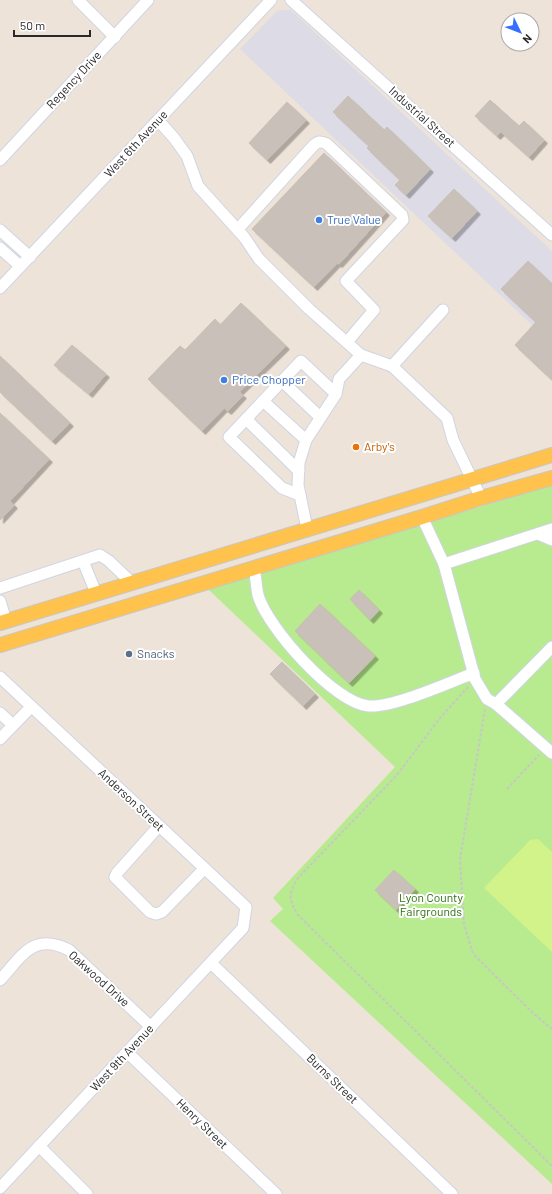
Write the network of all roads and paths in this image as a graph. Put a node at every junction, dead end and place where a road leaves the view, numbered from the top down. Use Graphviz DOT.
graph roads {
  1 [pos="78,0"];
  2 [pos="148,0"];
  3 [pos="271,0"];
  4 [pos="291,0"];
  5 [pos="115,37"];
  6 [pos="158,120"];
  7 [pos="0,160"];
  8 [pos="238,229"];
  9 [pos="0,230"];
  10 [pos="552,235"];
  11 [pos="0,248"];
  12 [pos="30,257"];
  13 [pos="20,266"];
  14 [pos="0,288"];
  15 [pos="443,310"];
  16 [pos="347,342"];
  17 [pos="361,355"];
  18 [pos="392,366"];
  19 [pos="282,381"];
  20 [pos="336,394"];
  21 [pos="263,400"];
  22 [pos="320,417"];
  23 [pos="246,419"];
  24 [pos="306,440"];
  25 [pos="552,455"];
  26 [pos="299,471"];
  27 [pos="552,478"];
  28 [pos="471,479"];
  29 [pos="300,495"];
  30 [pos="481,498"];
  31 [pos="422,517"];
  32 [pos="307,529"];
  33 [pos="552,529"];
  34 [pos="538,534"];
  35 [pos="552,540"];
  36 [pos="83,561"];
  37 [pos="444,564"];
  38 [pos="254,568"];
  39 [pos="131,582"];
  40 [pos="0,588"];
  41 [pos="96,593"];
  42 [pos="0,601"];
  43 [pos="3,622"];
  44 [pos="0,645"];
  45 [pos="552,646"];
  46 [pos="474,676"];
  47 [pos="0,678"];
  48 [pos="491,701"];
  49 [pos="31,707"];
  50 [pos="0,713"];
  51 [pos="13,725"];
  52 [pos="0,739"];
  53 [pos="549,750"];
  54 [pos="507,789"];
  55 [pos="158,826"];
  56 [pos="204,869"];
  57 [pos="243,928"];
  58 [pos="212,964"];
  59 [pos="0,980"];
  60 [pos="151,1027"];
  61 [pos="552,1029"];
  62 [pos="128,1053"];
  63 [pos="39,1146"];
  64 [pos="552,1166"];
  65 [pos="0,1188"];
  66 [pos="88,1194"];
  67 [pos="276,1194"];
  68 [pos="452,1194"];
  1 -- 5 [label="street"];
  2 -- 5 [label="street, Regency Drive"];
  3 -- 6 [label="street, West 6th Avenue"];
  4 -- 10 [label="street, Industrial Street"];
  5 -- 7 [label="street, Regency Drive"];
  6 -- 8 [label="street"];
  6 -- 12 [label="street, West 6th Avenue"];
  8 -- 16 [label="street"];
  8 -- 16 [label="street"];
  9 -- 12 [label="street"];
  11 -- 13 [label="street"];
  12 -- 13 [label="street, West 6th Avenue"];
  13 -- 14 [label="street, West 6th Avenue"];
  15 -- 18 [label="street"];
  16 -- 17 [label="street"];
  17 -- 18 [label="street"];
  17 -- 20 [label="street"];
  18 -- 28 [label="street"];
  19 -- 20 [label="street"];
  19 -- 21 [label="street"];
  19 -- 22 [label="street"];
  20 -- 22 [label="street"];
  21 -- 23 [label="street"];
  21 -- 24 [label="street"];
  22 -- 24 [label="street"];
  23 -- 26 [label="street"];
  23 -- 29 [label="street"];
  24 -- 26 [label="street"];
  25 -- 28 [label="main road"];
  26 -- 29 [label="street"];
  27 -- 30 [label="main road"];
  28 -- 30 [label="street"];
  28 -- 32 [label="main road"];
  29 -- 32 [label="street"];
  30 -- 31 [label="main road"];
  31 -- 37 [label="street"];
  31 -- 38 [label="main road"];
  32 -- 39 [label="main road"];
  33 -- 34 [label="street"];
  34 -- 35 [label="street"];
  34 -- 37 [label="street"];
  36 -- 39 [label="street"];
  36 -- 40 [label="street"];
  36 -- 41 [label="street"];
  37 -- 46 [label="street"];
  38 -- 44 [label="main road"];
  38 -- 46 [label="street"];
  39 -- 41 [label="main road"];
  41 -- 43 [label="main road"];
  42 -- 43 [label="street"];
  45 -- 48 [label="street"];
  46 -- 48 [label="street"];
  46 -- 64 [label="path"];
  47 -- 49 [label="street, Anderson Street"];
  48 -- 53 [label="street"];
  48 -- 61 [label="path"];
  49 -- 51 [label="street"];
  49 -- 55 [label="street, Anderson Street"];
  50 -- 51 [label="street"];
  51 -- 52 [label="street"];
  53 -- 54 [label="path"];
  55 -- 56 [label="street, Anderson Street"];
  55 -- 56 [label="street"];
  56 -- 57 [label="street, Anderson Street"];
  57 -- 58 [label="street, West 9th Avenue"];
  58 -- 60 [label="street, West 9th Avenue"];
  58 -- 68 [label="street, Burns Street"];
  59 -- 60 [label="street, Oakwood Drive"];
  60 -- 62 [label="street, West 9th Avenue"];
  62 -- 63 [label="street, West 9th Avenue"];
  62 -- 67 [label="street, Henry Street"];
  63 -- 65 [label="street, West 9th Avenue"];
  63 -- 66 [label="street"];
}
